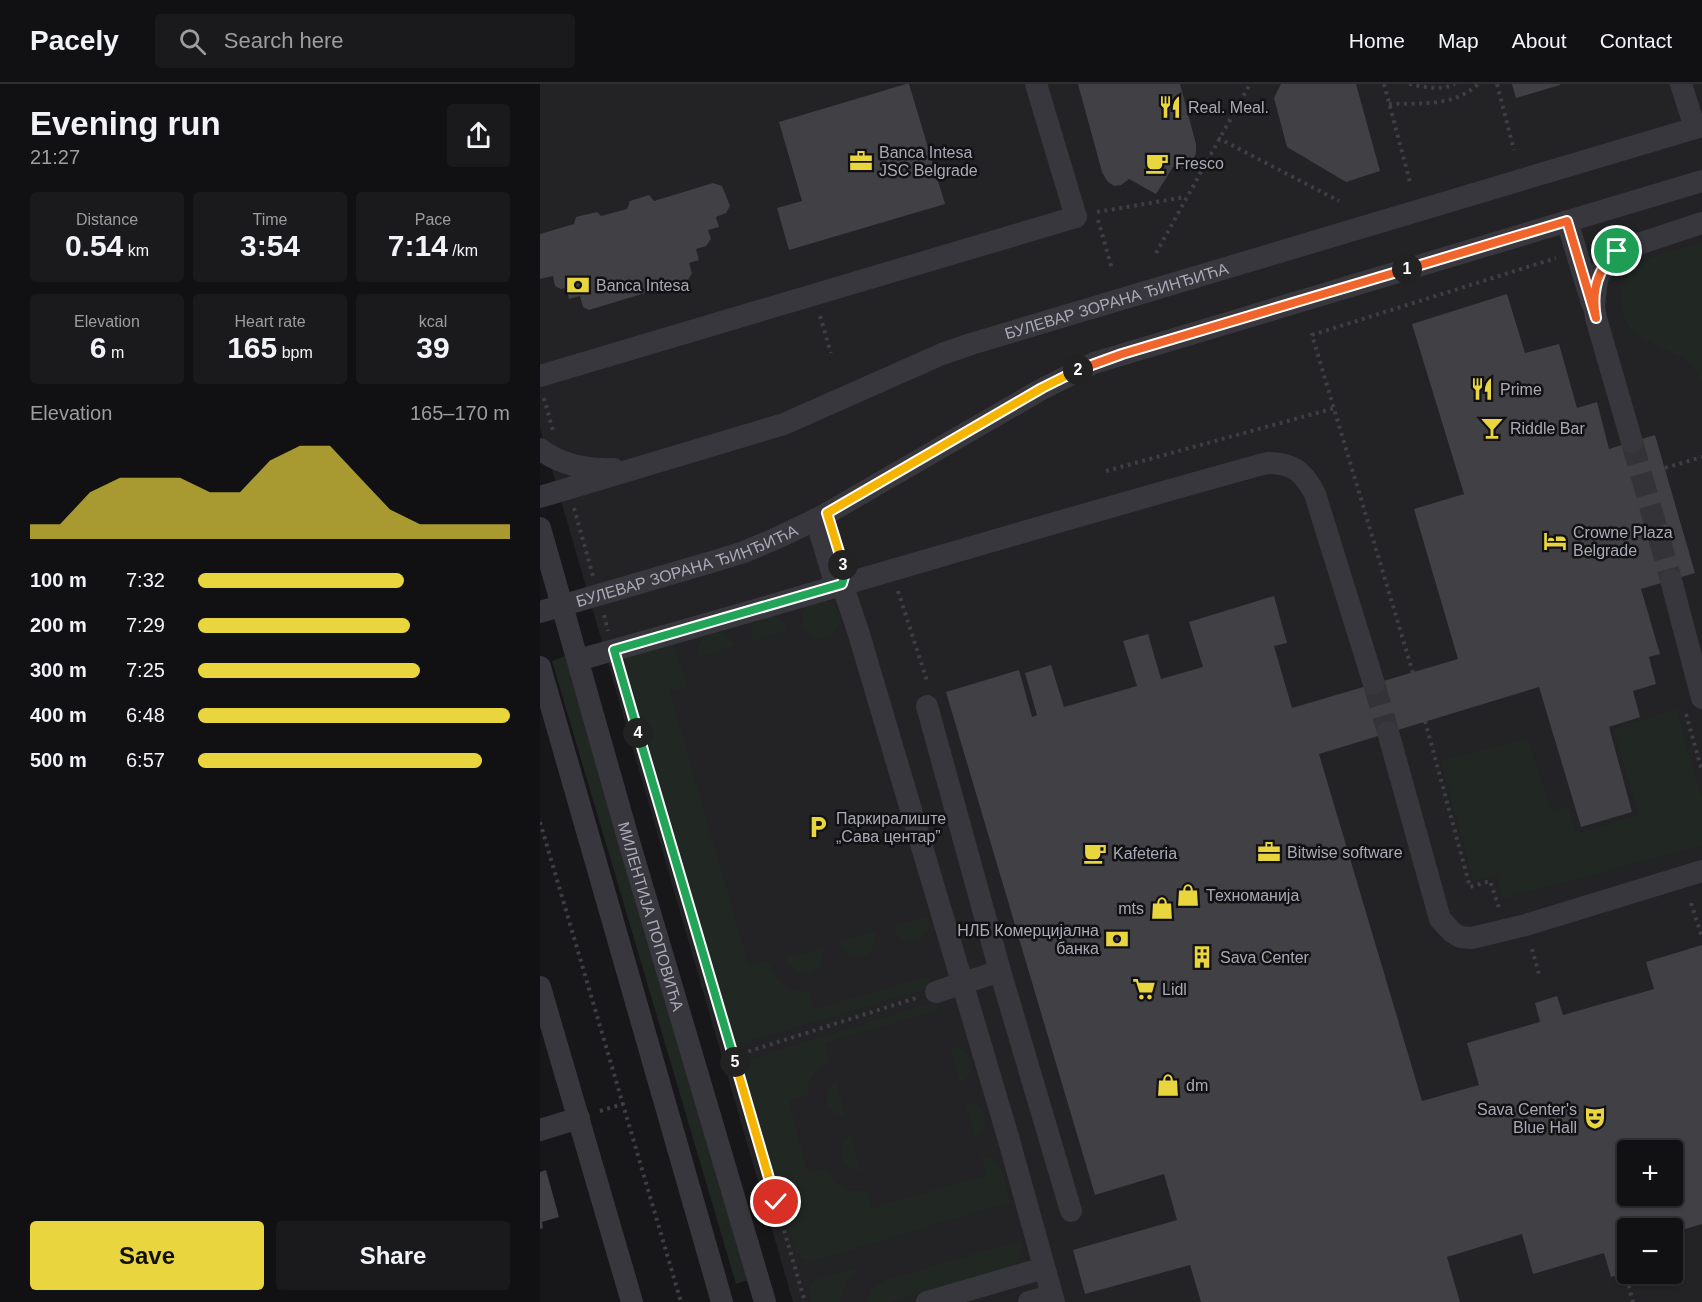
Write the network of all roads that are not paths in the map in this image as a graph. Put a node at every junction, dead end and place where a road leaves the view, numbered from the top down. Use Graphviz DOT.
graph roads {
  1 [pos="1036,84"];
  2 [pos="1682,84"];
  3 [pos="1698,127"];
  4 [pos="1702,181"];
  5 [pos="1567,221"];
  6 [pos="1702,223"];
  7 [pos="1596,318"];
  8 [pos="542,386"];
  9 [pos="1632,442"];
  10 [pos="540,449"];
  11 [pos="648,466"];
  12 [pos="540,497"];
  13 [pos="822,516"];
  14 [pos="540,528"];
  15 [pos="1671,580"];
  16 [pos="842,584"];
  17 [pos="562,605"];
  18 [pos="540,612"];
  19 [pos="578,660"];
  20 [pos="540,667"];
  21 [pos="1374,684"];
  22 [pos="545,698"];
  23 [pos="1702,698"];
  24 [pos="929,699"];
  25 [pos="1388,732"];
  26 [pos="1702,871"];
  27 [pos="1000,972"];
  28 [pos="540,987"];
  29 [pos="930,994"];
  30 [pos="579,1118"];
  31 [pos="540,1130"];
  32 [pos="1071,1211"];
  33 [pos="1044,1268"];
  34 [pos="1053,1299"];
  35 [pos="632,1302"];
  36 [pos="722,1302"];
  37 [pos="765,1302"];
  38 [pos="927,1302"];
  39 [pos="1029,1302"];
  1 -- 8 [label="street"];
  2 -- 3 [label="street"];
  3 -- 11 [label="street, БУЛЕВАР ЗОРАНА ЂИНЂИЋА"];
  4 -- 5 [label="street, БУЛЕВАР ЗОРАНА ЂИНЂИЋА"];
  5 -- 7 [label="street"];
  5 -- 13 [label="street, БУЛЕВАР ЗОРАНА ЂИНЂИЋА"];
  6 -- 7 [label="street"];
  7 -- 9 [label="street"];
  10 -- 11 [label="street"];
  11 -- 12 [label="street, БУЛЕВАР ЗОРАНА ЂИНЂИЋА"];
  13 -- 16 [label="street"];
  13 -- 17 [label="street, БУЛЕВАР ЗОРАНА ЂИНЂИЋА"];
  14 -- 17 [label="street, МИЛЕНТИЈА ПОПОВИЋА"];
  15 -- 23 [label="street"];
  16 -- 19 [label="street"];
  16 -- 21 [label="street"];
  16 -- 33 [label="street"];
  17 -- 18 [label="street, БУЛЕВАР ЗОРАНА ЂИНЂИЋА"];
  17 -- 19 [label="street, МИЛЕНТИЈА ПОПОВИЋА"];
  19 -- 37 [label="street, МИЛЕНТИЈА ПОПОВИЋА"];
  20 -- 22 [label="street"];
  22 -- 36 [label="street"];
  24 -- 27 [label="street"];
  25 -- 26 [label="street"];
  27 -- 29 [label="street, bridge"];
  27 -- 32 [label="street"];
  28 -- 30 [label="street"];
  30 -- 31 [label="street"];
  30 -- 35 [label="street"];
  33 -- 34 [label="street"];
  33 -- 38 [label="street"];
  34 -- 39 [label="street"];
}
